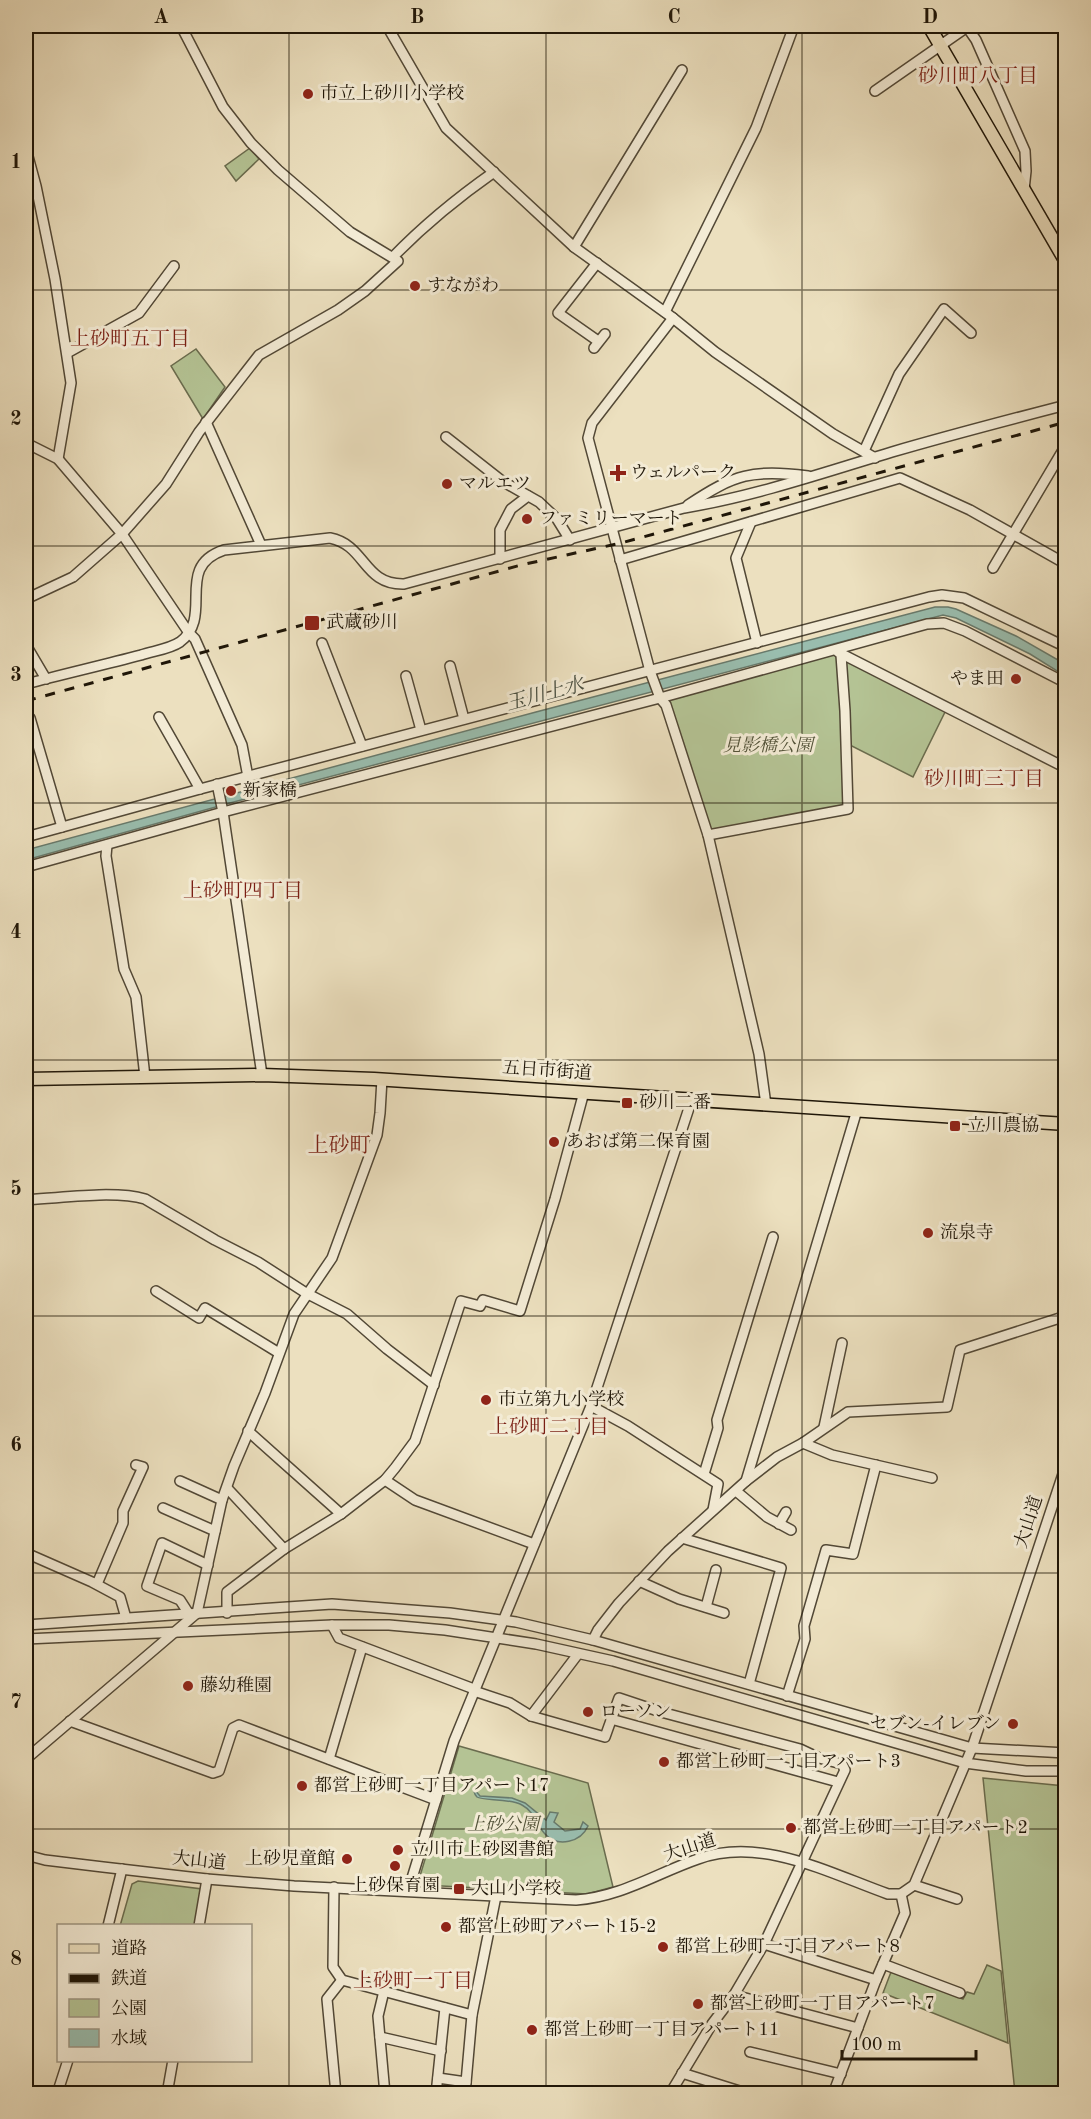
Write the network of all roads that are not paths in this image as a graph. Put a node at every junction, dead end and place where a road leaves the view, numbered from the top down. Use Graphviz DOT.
graph roads {
  1 [pos="181,26"];
  2 [pos="387,26"];
  3 [pos="794,26"];
  4 [pos="929,26"];
  5 [pos="942,46"];
  6 [pos="682,70"];
  7 [pos="875,91"];
  8 [pos="26,149"];
  9 [pos="494,172"];
  10 [pos="1024,192"];
  11 [pos="574,247"];
  12 [pos="393,257"];
  13 [pos="1065,261"];
  14 [pos="597,263"];
  15 [pos="174,266"];
  16 [pos="669,315"];
  17 [pos="971,333"];
  18 [pos="599,341"];
  19 [pos="67,352"];
  20 [pos="1065,405"];
  21 [pos="206,422"];
  22 [pos="446,437"];
  23 [pos="26,443"];
  24 [pos="1065,445"];
  25 [pos="864,451"];
  26 [pos="875,458"];
  27 [pos="58,459"];
  28 [pos="810,477"];
  29 [pos="528,496"];
  30 [pos="684,508"];
  31 [pos="751,522"];
  32 [pos="612,528"];
  33 [pos="122,534"];
  34 [pos="1014,534"];
  35 [pos="570,540"];
  36 [pos="261,545"];
  37 [pos="500,559"];
  38 [pos="620,560"];
  39 [pos="1065,564"];
  40 [pos="993,568"];
  41 [pos="26,599"];
  42 [pos="189,633"];
  43 [pos="322,643"];
  44 [pos="757,643"];
  45 [pos="26,645"];
  46 [pos="1065,647"];
  47 [pos="838,652"];
  48 [pos="450,666"];
  49 [pos="651,673"];
  50 [pos="405,676"];
  51 [pos="46,679"];
  52 [pos="1065,683"];
  53 [pos="26,684"];
  54 [pos="659,695"];
  55 [pos="159,717"];
  56 [pos="30,718"];
  57 [pos="464,719"];
  58 [pos="421,730"];
  59 [pos="362,746"];
  60 [pos="1065,768"];
  61 [pos="248,777"];
  62 [pos="217,787"];
  63 [pos="201,789"];
  64 [pos="222,810"];
  65 [pos="62,826"];
  66 [pos="708,835"];
  67 [pos="26,837"];
  68 [pos="107,845"];
  69 [pos="26,867"];
  70 [pos="262,1075"];
  71 [pos="145,1077"];
  72 [pos="26,1079"];
  73 [pos="382,1079"];
  74 [pos="584,1092"];
  75 [pos="690,1099"];
  76 [pos="765,1105"];
  77 [pos="857,1110"];
  78 [pos="1065,1124"];
  79 [pos="26,1200"];
  80 [pos="772,1237"];
  81 [pos="156,1291"];
  82 [pos="306,1293"];
  83 [pos="1065,1316"];
  84 [pos="842,1343"];
  85 [pos="279,1353"];
  86 [pos="434,1385"];
  87 [pos="591,1406"];
  88 [pos="824,1427"];
  89 [pos="248,1431"];
  90 [pos="803,1443"];
  91 [pos="136,1465"];
  92 [pos="876,1465"];
  93 [pos="1065,1466"];
  94 [pos="704,1474"];
  95 [pos="932,1478"];
  96 [pos="385,1480"];
  97 [pos="180,1481"];
  98 [pos="746,1481"];
  99 [pos="227,1488"];
  100 [pos="736,1491"];
  101 [pos="222,1500"];
  102 [pos="163,1508"];
  103 [pos="714,1510"];
  104 [pos="786,1512"];
  105 [pos="340,1514"];
  106 [pos="779,1524"];
  107 [pos="791,1530"];
  108 [pos="215,1531"];
  109 [pos="682,1538"];
  110 [pos="534,1544"];
  111 [pos="284,1549"];
  112 [pos="26,1553"];
  113 [pos="208,1565"];
  114 [pos="716,1570"];
  115 [pos="639,1581"];
  116 [pos="97,1584"];
  117 [pos="706,1607"];
  118 [pos="227,1613"];
  119 [pos="724,1613"];
  120 [pos="193,1614"];
  121 [pos="126,1618"];
  122 [pos="502,1620"];
  123 [pos="26,1625"];
  124 [pos="332,1625"];
  125 [pos="175,1631"];
  126 [pos="26,1638"];
  127 [pos="497,1638"];
  128 [pos="593,1640"];
  129 [pos="362,1647"];
  130 [pos="578,1654"];
  131 [pos="749,1684"];
  132 [pos="474,1690"];
  133 [pos="787,1696"];
  134 [pos="531,1716"];
  135 [pos="611,1719"];
  136 [pos="70,1721"];
  137 [pos="972,1748"];
  138 [pos="1065,1753"];
  139 [pos="26,1759"];
  140 [pos="329,1759"];
  141 [pos="965,1763"];
  142 [pos="1065,1771"];
  143 [pos="838,1782"];
  144 [pos="436,1800"];
  145 [pos="26,1855"];
  146 [pos="803,1863"];
  147 [pos="122,1869"];
  148 [pos="207,1879"];
  149 [pos="914,1885"];
  150 [pos="334,1887"];
  151 [pos="408,1891"];
  152 [pos="901,1894"];
  153 [pos="496,1896"];
  154 [pos="957,1899"];
  155 [pos="108,1924"];
  156 [pos="199,1924"];
  157 [pos="764,1944"];
  158 [pos="883,1964"];
  159 [pos="342,1980"];
  160 [pos="876,1980"];
  161 [pos="384,1991"];
  162 [pos="960,1993"];
  163 [pos="734,1995"];
  164 [pos="445,2008"];
  165 [pos="472,2015"];
  166 [pos="858,2028"];
  167 [pos="380,2037"];
  168 [pos="441,2051"];
  169 [pos="750,2052"];
  170 [pos="68,2062"];
  171 [pos="173,2062"];
  172 [pos="682,2073"];
  173 [pos="841,2074"];
  174 [pos="438,2078"];
  175 [pos="466,2082"];
  176 [pos="57,2094"];
  177 [pos="167,2094"];
  178 [pos="336,2094"];
  179 [pos="385,2094"];
  180 [pos="436,2094"];
  181 [pos="465,2094"];
  182 [pos="653,2094"];
  183 [pos="749,2094"];
  184 [pos="833,2094"];
  1 -- 12 [label="street"];
  2 -- 9 [label="street"];
  3 -- 16 [label="street"];
  4 -- 5 [label="main road"];
  5 -- 7 [label="street"];
  5 -- 10 [label="main road"];
  5 -- 10 [label="street"];
  6 -- 11 [label="street"];
  8 -- 19 [label="street"];
  9 -- 11 [label="street"];
  9 -- 12 [label="street"];
  10 -- 13 [label="main road"];
  11 -- 14 [label="street"];
  12 -- 21 [label="street"];
  14 -- 16 [label="street"];
  14 -- 18 [label="street"];
  15 -- 19 [label="street"];
  16 -- 25 [label="street"];
  16 -- 32 [label="street"];
  17 -- 25 [label="street"];
  19 -- 27 [label="street"];
  20 -- 26 [label="street"];
  21 -- 33 [label="street"];
  21 -- 36 [label="street"];
  22 -- 29 [label="street"];
  23 -- 27 [label="street"];
  24 -- 34 [label="street"];
  25 -- 26 [label="street"];
  26 -- 28 [label="street"];
  27 -- 33 [label="street"];
  28 -- 30 [label="street"];
  28 -- 30 [label="street"];
  29 -- 35 [label="street"];
  29 -- 37 [label="street"];
  30 -- 32 [label="street"];
  31 -- 34 [label="street"];
  31 -- 38 [label="street"];
  31 -- 44 [label="street"];
  32 -- 35 [label="street"];
  32 -- 38 [label="street"];
  33 -- 41 [label="street"];
  33 -- 42 [label="street"];
  34 -- 39 [label="street"];
  34 -- 40 [label="street"];
  35 -- 37 [label="street"];
  36 -- 37 [label="street"];
  36 -- 42 [label="street"];
  38 -- 49 [label="street"];
  42 -- 51 [label="street"];
  42 -- 61 [label="street"];
  43 -- 59 [label="street"];
  44 -- 46 [label="street"];
  44 -- 49 [label="street"];
  45 -- 51 [label="street"];
  47 -- 52 [label="street"];
  47 -- 54 [label="street"];
  47 -- 60 [label="street"];
  47 -- 66 [label="street"];
  48 -- 57 [label="street"];
  49 -- 54 [label="street"];
  49 -- 57 [label="street"];
  50 -- 58 [label="street"];
  51 -- 53 [label="street"];
  54 -- 64 [label="street"];
  54 -- 66 [label="street"];
  55 -- 63 [label="street"];
  56 -- 65 [label="street"];
  57 -- 58 [label="street"];
  58 -- 59 [label="street"];
  59 -- 61 [label="street"];
  61 -- 62 [label="street"];
  62 -- 63 [label="street"];
  62 -- 64 [label="street"];
  63 -- 65 [label="street"];
  64 -- 68 [label="street"];
  64 -- 70 [label="street"];
  65 -- 67 [label="street"];
  66 -- 76 [label="street"];
  68 -- 69 [label="street"];
  68 -- 71 [label="street"];
  70 -- 71 [label="main road, 五日市街道"];
  70 -- 73 [label="main road, 五日市街道"];
  71 -- 72 [label="main road, 五日市街道"];
  73 -- 74 [label="main road, 五日市街道"];
  73 -- 82 [label="street"];
  74 -- 75 [label="main road, 五日市街道"];
  74 -- 86 [label="street"];
  75 -- 76 [label="main road, 五日市街道"];
  75 -- 87 [label="street"];
  76 -- 77 [label="main road, 五日市街道"];
  77 -- 78 [label="main road, 五日市街道"];
  77 -- 98 [label="street"];
  79 -- 82 [label="street"];
  80 -- 94 [label="street"];
  81 -- 85 [label="street"];
  82 -- 85 [label="street"];
  82 -- 86 [label="street"];
  83 -- 88 [label="street"];
  84 -- 88 [label="street"];
  85 -- 89 [label="street"];
  86 -- 96 [label="street"];
  87 -- 94 [label="street"];
  87 -- 110 [label="street"];
  88 -- 90 [label="street"];
  89 -- 99 [label="street"];
  89 -- 105 [label="street"];
  90 -- 92 [label="street"];
  90 -- 98 [label="street"];
  91 -- 116 [label="street"];
  92 -- 95 [label="street"];
  92 -- 133 [label="street"];
  93 -- 137 [label="street, 大山道"];
  94 -- 103 [label="street"];
  96 -- 105 [label="street"];
  96 -- 110 [label="street"];
  97 -- 101 [label="street"];
  98 -- 100 [label="street"];
  99 -- 101 [label="street"];
  99 -- 111 [label="street"];
  100 -- 103 [label="street"];
  100 -- 106 [label="street"];
  101 -- 108 [label="street"];
  102 -- 108 [label="street"];
  103 -- 109 [label="street"];
  104 -- 106 [label="street"];
  105 -- 111 [label="street"];
  106 -- 107 [label="street"];
  108 -- 113 [label="street"];
  109 -- 115 [label="street"];
  109 -- 131 [label="street"];
  110 -- 122 [label="street"];
  111 -- 118 [label="street"];
  112 -- 116 [label="street"];
  113 -- 120 [label="street"];
  113 -- 120 [label="street"];
  114 -- 117 [label="street"];
  115 -- 117 [label="street"];
  115 -- 128 [label="street"];
  116 -- 121 [label="street"];
  117 -- 119 [label="street"];
  118 -- 120 [label="street"];
  118 -- 122 [label="street"];
  120 -- 121 [label="street"];
  120 -- 125 [label="street"];
  121 -- 123 [label="street"];
  122 -- 127 [label="street"];
  122 -- 128 [label="street"];
  124 -- 125 [label="street"];
  124 -- 127 [label="street"];
  124 -- 129 [label="street"];
  125 -- 126 [label="street"];
  125 -- 136 [label="street"];
  127 -- 130 [label="street"];
  127 -- 132 [label="street"];
  128 -- 131 [label="street"];
  129 -- 132 [label="street"];
  129 -- 140 [label="street"];
  130 -- 134 [label="street"];
  130 -- 141 [label="street"];
  131 -- 133 [label="street"];
  132 -- 134 [label="street"];
  132 -- 144 [label="street"];
  133 -- 137 [label="street"];
  134 -- 135 [label="street"];
  135 -- 143 [label="street"];
  135 -- 143 [label="street"];
  136 -- 139 [label="street"];
  136 -- 140 [label="street"];
  137 -- 138 [label="street"];
  137 -- 141 [label="street, 大山道"];
  140 -- 144 [label="street"];
  141 -- 142 [label="street"];
  141 -- 149 [label="street, 大山道"];
  143 -- 146 [label="street"];
  144 -- 151 [label="street"];
  145 -- 147 [label="street, 大山道"];
  146 -- 152 [label="street, 大山道"];
  146 -- 153 [label="street, 大山道"];
  146 -- 157 [label="street"];
  147 -- 148 [label="street, 大山道"];
  147 -- 155 [label="street"];
  148 -- 150 [label="street, 大山道"];
  148 -- 156 [label="street"];
  149 -- 152 [label="street"];
  149 -- 154 [label="street"];
  150 -- 151 [label="street, 大山道"];
  150 -- 159 [label="street"];
  151 -- 153 [label="street, 大山道"];
  152 -- 158 [label="street"];
  153 -- 165 [label="street"];
  157 -- 160 [label="street"];
  157 -- 163 [label="street"];
  158 -- 160 [label="street"];
  158 -- 162 [label="street"];
  159 -- 161 [label="street"];
  159 -- 178 [label="street"];
  160 -- 166 [label="street"];
  161 -- 164 [label="street"];
  161 -- 167 [label="street"];
  163 -- 166 [label="street"];
  163 -- 172 [label="street"];
  164 -- 165 [label="street"];
  164 -- 168 [label="street"];
  165 -- 175 [label="street"];
  166 -- 173 [label="street"];
  167 -- 168 [label="street"];
  167 -- 179 [label="street"];
  168 -- 174 [label="street"];
  169 -- 173 [label="street"];
  170 -- 176 [label="street"];
  171 -- 177 [label="street"];
  172 -- 182 [label="street"];
  172 -- 183 [label="street"];
  173 -- 184 [label="street"];
  174 -- 175 [label="street"];
  174 -- 180 [label="street"];
  175 -- 181 [label="street"];
}
